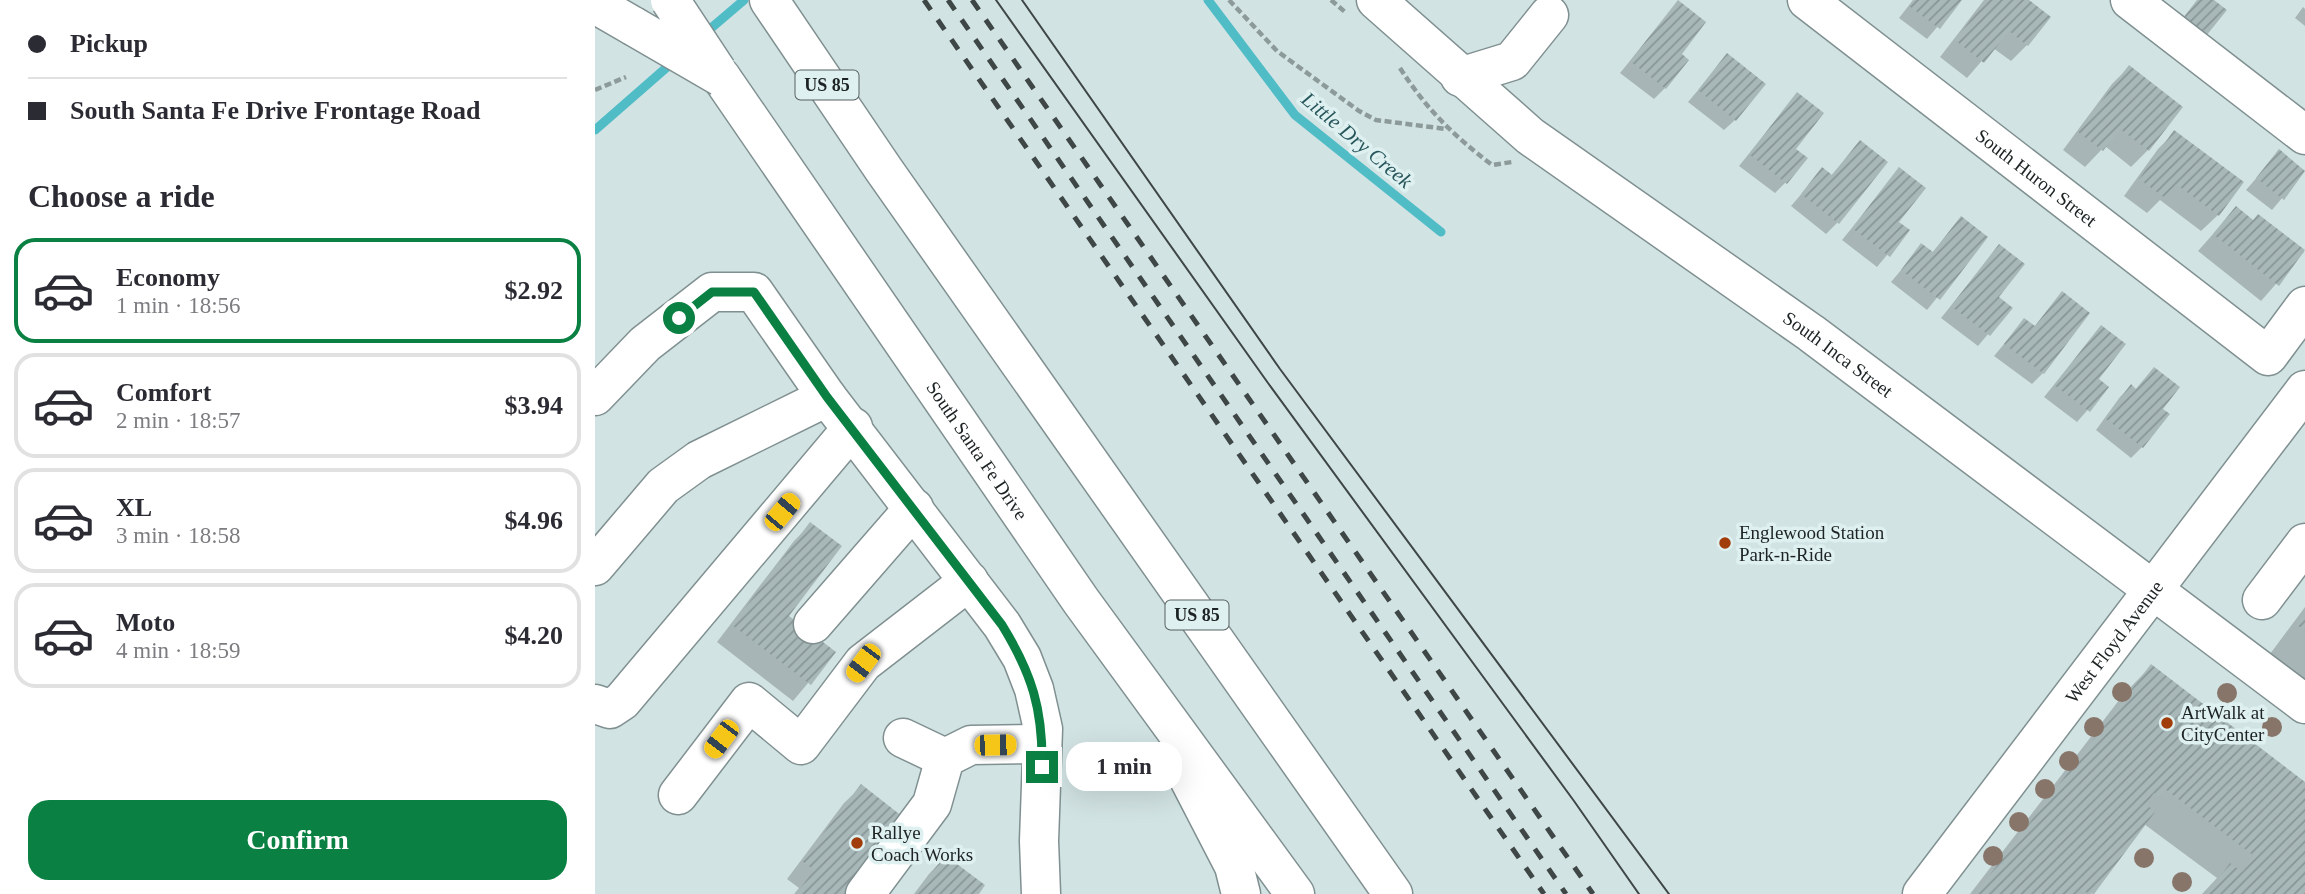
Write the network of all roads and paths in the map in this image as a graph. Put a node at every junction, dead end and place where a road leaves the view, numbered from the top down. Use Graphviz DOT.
graph roads {
  1 [pos="670,0"];
  2 [pos="1229,0"];
  3 [pos="1331,0"];
  4 [pos="1807,0"];
  5 [pos="2130,0"];
  6 [pos="770,1"];
  7 [pos="595,4"];
  8 [pos="1547,5"];
  9 [pos="1362,8"];
  10 [pos="1394,58"];
  11 [pos="1512,61"];
  12 [pos="626,77"];
  13 [pos="721,77"];
  14 [pos="1460,77"];
  15 [pos="595,90"];
  16 [pos="1512,121"];
  17 [pos="1446,129"];
  18 [pos="2305,135"];
  19 [pos="1520,161"];
  20 [pos="2305,306"];
  21 [pos="2305,390"];
  22 [pos="595,396"];
  23 [pos="827,397"];
  24 [pos="853,427"];
  25 [pos="914,508"];
  26 [pos="2305,543"];
  27 [pos="595,566"];
  28 [pos="969,581"];
  29 [pos="2152,591"];
  30 [pos="2262,600"];
  31 [pos="1081,601"];
  32 [pos="813,624"];
  33 [pos="595,704"];
  34 [pos="2305,704"];
  35 [pos="903,738"];
  36 [pos="1042,744"];
  37 [pos="945,758"];
  38 [pos="678,794"];
  39 [pos="865,894"];
  40 [pos="1041,894"];
  41 [pos="1241,894"];
  42 [pos="1295,894"];
  43 [pos="1394,894"];
  44 [pos="1922,894"];
  1 -- 13 [label="main road, South Santa Fe Drive, bridge"];
  2 -- 17 [label="path"];
  3 -- 9 [label="path"];
  4 -- 20 [label="main road, South Huron Street"];
  5 -- 18 [label="main road"];
  6 -- 43 [label="main road, US 85"];
  7 -- 13 [label="main road, bridge"];
  8 -- 11 [label="main road"];
  9 -- 14 [label="main road, South Inca Street"];
  10 -- 17 [label="path"];
  11 -- 14 [label="main road"];
  11 -- 16 [label="main road"];
  12 -- 15 [label="path"];
  13 -- 31 [label="main road, South Santa Fe Drive"];
  14 -- 16 [label="main road, South Inca Street"];
  16 -- 29 [label="main road, South Inca Street"];
  17 -- 19 [label="path"];
  21 -- 29 [label="main road, West Floyd Avenue"];
  22 -- 23 [label="main road"];
  23 -- 24 [label="main road"];
  23 -- 27 [label="main road"];
  24 -- 25 [label="main road"];
  24 -- 33 [label="main road"];
  25 -- 28 [label="main road"];
  25 -- 32 [label="main road"];
  26 -- 30 [label="main road"];
  28 -- 36 [label="main road"];
  28 -- 38 [label="main road"];
  29 -- 34 [label="main road, South Inca Street"];
  29 -- 44 [label="main road, West Floyd Avenue"];
  31 -- 41 [label="main road"];
  31 -- 42 [label="main road, South Santa Fe Drive"];
  35 -- 37 [label="main road"];
  36 -- 37 [label="main road"];
  36 -- 40 [label="main road"];
  37 -- 39 [label="main road"];
}
